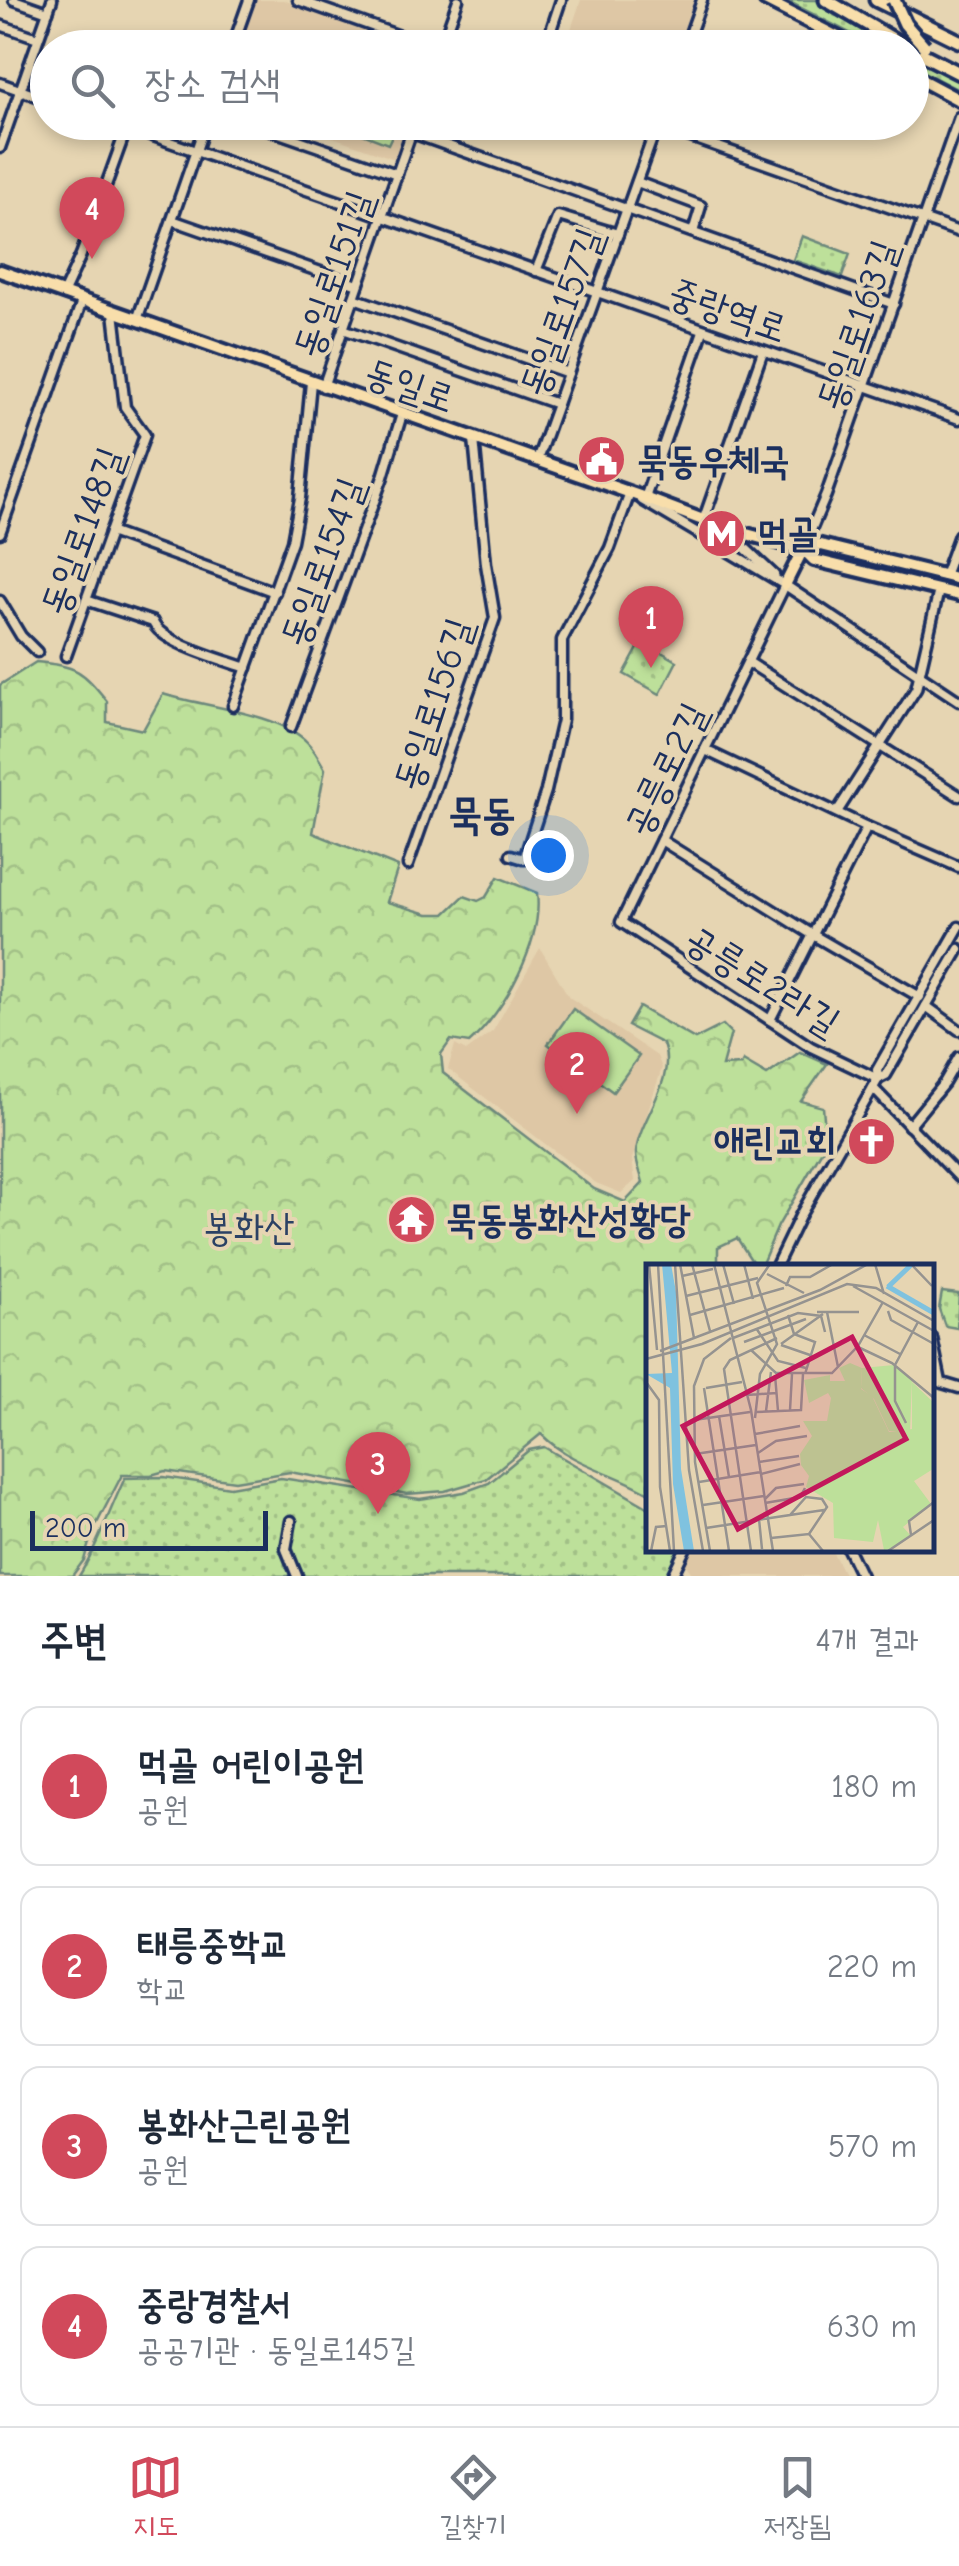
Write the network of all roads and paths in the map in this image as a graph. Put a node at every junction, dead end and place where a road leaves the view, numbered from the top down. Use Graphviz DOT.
graph roads {
  1 [pos="14,0"];
  2 [pos="52,0"];
  3 [pos="249,0"];
  4 [pos="298,0"];
  5 [pos="458,0"];
  6 [pos="562,0"];
  7 [pos="702,0"];
  8 [pos="765,0"];
  9 [pos="826,0"];
  10 [pos="876,0"];
  11 [pos="894,0"];
  12 [pos="48,12"];
  13 [pos="0,26"];
  14 [pos="41,30"];
  15 [pos="238,30"];
  16 [pos="386,30"];
  17 [pos="446,30"];
  18 [pos="551,30"];
  19 [pos="691,30"];
  20 [pos="823,30"];
  21 [pos="882,30"];
  22 [pos="907,30"];
  23 [pos="30,35"];
  24 [pos="959,41"];
  25 [pos="929,55"];
  26 [pos="30,61"];
  27 [pos="959,72"];
  28 [pos="0,83"];
  29 [pos="929,83"];
  30 [pos="20,90"];
  31 [pos="30,94"];
  32 [pos="959,100"];
  33 [pos="959,117"];
  34 [pos="123,140"];
  35 [pos="162,140"];
  36 [pos="200,140"];
  37 [pos="299,140"];
  38 [pos="409,140"];
  39 [pos="432,140"];
  40 [pos="649,140"];
  41 [pos="699,140"];
  42 [pos="0,148"];
  43 [pos="196,152"];
  44 [pos="397,174"];
  45 [pos="636,182"];
  46 [pos="627,209"];
  47 [pos="382,217"];
  48 [pos="923,219"];
  49 [pos="172,220"];
  50 [pos="693,232"];
  51 [pos="959,232"];
  52 [pos="618,234"];
  53 [pos="536,270"];
  54 [pos="0,271"];
  55 [pos="358,285"];
  56 [pos="597,293"];
  57 [pos="62,294"];
  58 [pos="354,298"];
  59 [pos="82,300"];
  60 [pos="894,304"];
  61 [pos="114,312"];
  62 [pos="137,320"];
  63 [pos="344,329"];
  64 [pos="702,330"];
  65 [pos="763,351"];
  66 [pos="568,373"];
  67 [pos="311,382"];
  68 [pos="323,387"];
  69 [pos="864,387"];
  70 [pos="557,404"];
  71 [pos="402,414"];
  72 [pos="959,420"];
  73 [pos="474,439"];
  74 [pos="536,460"];
  75 [pos="628,492"];
  76 [pos="645,498"];
  77 [pos="703,521"];
  78 [pos="724,528"];
  79 [pos="110,532"];
  80 [pos="0,533"];
  81 [pos="959,535"];
  82 [pos="803,549"];
  83 [pos="844,551"];
  84 [pos="840,566"];
  85 [pos="944,576"];
  86 [pos="959,580"];
  87 [pos="785,586"];
  88 [pos="939,590"];
  89 [pos="274,592"];
  90 [pos="959,594"];
  91 [pos="0,600"];
  92 [pos="86,600"];
  93 [pos="37,652"];
  94 [pos="66,656"];
  95 [pos="748,662"];
  96 [pos="247,668"];
  97 [pos="920,675"];
  98 [pos="959,700"];
  99 [pos="233,706"];
  100 [pos="291,727"];
  101 [pos="880,744"];
  102 [pos="705,750"];
  103 [pos="959,796"];
  104 [pos="837,812"];
  105 [pos="866,827"];
  106 [pos="662,840"];
  107 [pos="511,855"];
  108 [pos="408,865"];
  109 [pos="959,867"];
  110 [pos="621,922"];
  111 [pos="959,928"];
  112 [pos="813,935"];
  113 [pos="959,949"];
  114 [pos="920,997"];
  115 [pos="926,1006"];
  116 [pos="770,1020"];
  117 [pos="959,1030"];
  118 [pos="959,1057"];
  119 [pos="878,1079"];
  120 [pos="872,1088"];
  121 [pos="909,1126"];
  122 [pos="959,1177"];
  123 [pos="777,1264"];
  124 [pos="936,1381"];
  125 [pos="959,1388"];
  126 [pos="291,1521"];
  127 [pos="684,1551"];
  128 [pos="849,1551"];
  129 [pos="297,1576"];
  130 [pos="672,1576"];
  131 [pos="861,1576"];
  1 -- 12 [label="street"];
  2 -- 12 [label="street"];
  3 -- 15 [label="street"];
  4 -- 16 [label="street"];
  5 -- 17 [label="street"];
  6 -- 18 [label="street"];
  7 -- 19 [label="street"];
  8 -- 20 [label="main road"];
  9 -- 21 [label="highway"];
  10 -- 24 [label="highway"];
  11 -- 22 [label="highway, bridge"];
  12 -- 14 [label="street"];
  13 -- 23 [label="street"];
  25 -- 27 [label="highway"];
  26 -- 30 [label="street"];
  28 -- 30 [label="street"];
  29 -- 32 [label="main road"];
  30 -- 31 [label="street"];
  30 -- 42 [label="street"];
  33 -- 48 [label="street, 동일로163길"];
  34 -- 57 [label="street"];
  35 -- 43 [label="street, 중랑역로"];
  36 -- 43 [label="street"];
  37 -- 44 [label="street"];
  38 -- 44 [label="street, 동일로151길"];
  39 -- 46 [label="street"];
  40 -- 45 [label="street, 동일로157길"];
  41 -- 48 [label="street"];
  43 -- 47 [label="street, 중랑역로"];
  43 -- 49 [label="street"];
  44 -- 47 [label="street, 동일로151길"];
  45 -- 46 [label="street, 동일로157길"];
  45 -- 50 [label="street"];
  46 -- 50 [label="street"];
  46 -- 52 [label="street, 동일로157길"];
  47 -- 53 [label="street, 중랑역로"];
  47 -- 55 [label="street, 동일로151길"];
  48 -- 51 [label="street"];
  48 -- 60 [label="street, 동일로163길"];
  49 -- 55 [label="street"];
  49 -- 62 [label="street"];
  50 -- 60 [label="street"];
  52 -- 53 [label="street"];
  52 -- 56 [label="street, 동일로157길"];
  53 -- 56 [label="street, 중랑역로"];
  54 -- 57 [label="main road, 동일로"];
  55 -- 58 [label="street, 동일로151길"];
  56 -- 64 [label="street, 중랑역로"];
  56 -- 66 [label="street, 동일로157길"];
  57 -- 59 [label="main road, 동일로"];
  58 -- 63 [label="street, 동일로151길"];
  58 -- 66 [label="street"];
  59 -- 61 [label="main road, 동일로"];
  59 -- 80 [label="street"];
  60 -- 69 [label="street, 동일로163길"];
  61 -- 62 [label="main road, 동일로"];
  61 -- 79 [label="street, 동일로148길"];
  62 -- 67 [label="main road, 동일로"];
  63 -- 68 [label="street, 동일로151길"];
  63 -- 70 [label="street"];
  64 -- 65 [label="street, 중랑역로"];
  64 -- 76 [label="street"];
  65 -- 69 [label="street, 중랑역로"];
  65 -- 77 [label="street"];
  66 -- 70 [label="street, 동일로157길"];
  67 -- 68 [label="main road, 동일로"];
  67 -- 89 [label="street"];
  68 -- 71 [label="main road, 동일로"];
  69 -- 72 [label="street, 중랑역로"];
  69 -- 82 [label="street, 동일로163길"];
  70 -- 74 [label="street, 동일로157길"];
  71 -- 73 [label="main road, 동일로"];
  71 -- 100 [label="street, 동일로154길"];
  73 -- 74 [label="main road, 동일로"];
  73 -- 108 [label="street, 동일로156길"];
  74 -- 75 [label="main road, 동일로"];
  75 -- 76 [label="main road, 동일로"];
  75 -- 87 [label="street"];
  75 -- 107 [label="street"];
  76 -- 77 [label="main road, 동일로"];
  77 -- 78 [label="main road, 동일로"];
  78 -- 82 [label="main road, 동일로"];
  78 -- 87 [label="street"];
  79 -- 89 [label="street"];
  79 -- 92 [label="street, 동일로148길"];
  81 -- 85 [label="street"];
  82 -- 83 [label="main road, 동일로"];
  82 -- 84 [label="main road, 동일로"];
  82 -- 87 [label="main road"];
  83 -- 84 [label="main road"];
  83 -- 85 [label="main road, 동일로"];
  84 -- 88 [label="main road, 동일로"];
  85 -- 86 [label="main road, 동일로"];
  87 -- 95 [label="street, 공릉로2길"];
  87 -- 97 [label="street"];
  88 -- 90 [label="main road, 동일로"];
  88 -- 97 [label="street"];
  89 -- 96 [label="street"];
  91 -- 93 [label="street"];
  92 -- 94 [label="street, 동일로148길"];
  92 -- 96 [label="street"];
  95 -- 101 [label="street"];
  95 -- 102 [label="street, 공릉로2길"];
  96 -- 99 [label="street"];
  97 -- 98 [label="street"];
  97 -- 101 [label="street"];
  101 -- 103 [label="street"];
  101 -- 104 [label="street"];
  102 -- 104 [label="street"];
  102 -- 106 [label="street, 공릉로2길"];
  104 -- 105 [label="street"];
  105 -- 109 [label="street"];
  105 -- 112 [label="street"];
  106 -- 110 [label="street, 공릉로2길"];
  106 -- 112 [label="street"];
  110 -- 116 [label="street, 공릉로2라길"];
  111 -- 114 [label="street"];
  112 -- 114 [label="street"];
  112 -- 116 [label="street"];
  113 -- 115 [label="street"];
  114 -- 119 [label="street"];
  115 -- 117 [label="street"];
  115 -- 119 [label="street"];
  116 -- 119 [label="street, 공릉로2라길"];
  118 -- 121 [label="street"];
  119 -- 120 [label="street"];
  120 -- 121 [label="street"];
  120 -- 123 [label="street"];
  121 -- 122 [label="street"];
  124 -- 125 [label="street"];
  126 -- 129 [label="street"];
  127 -- 130 [label="street"];
  128 -- 131 [label="street"];
}
